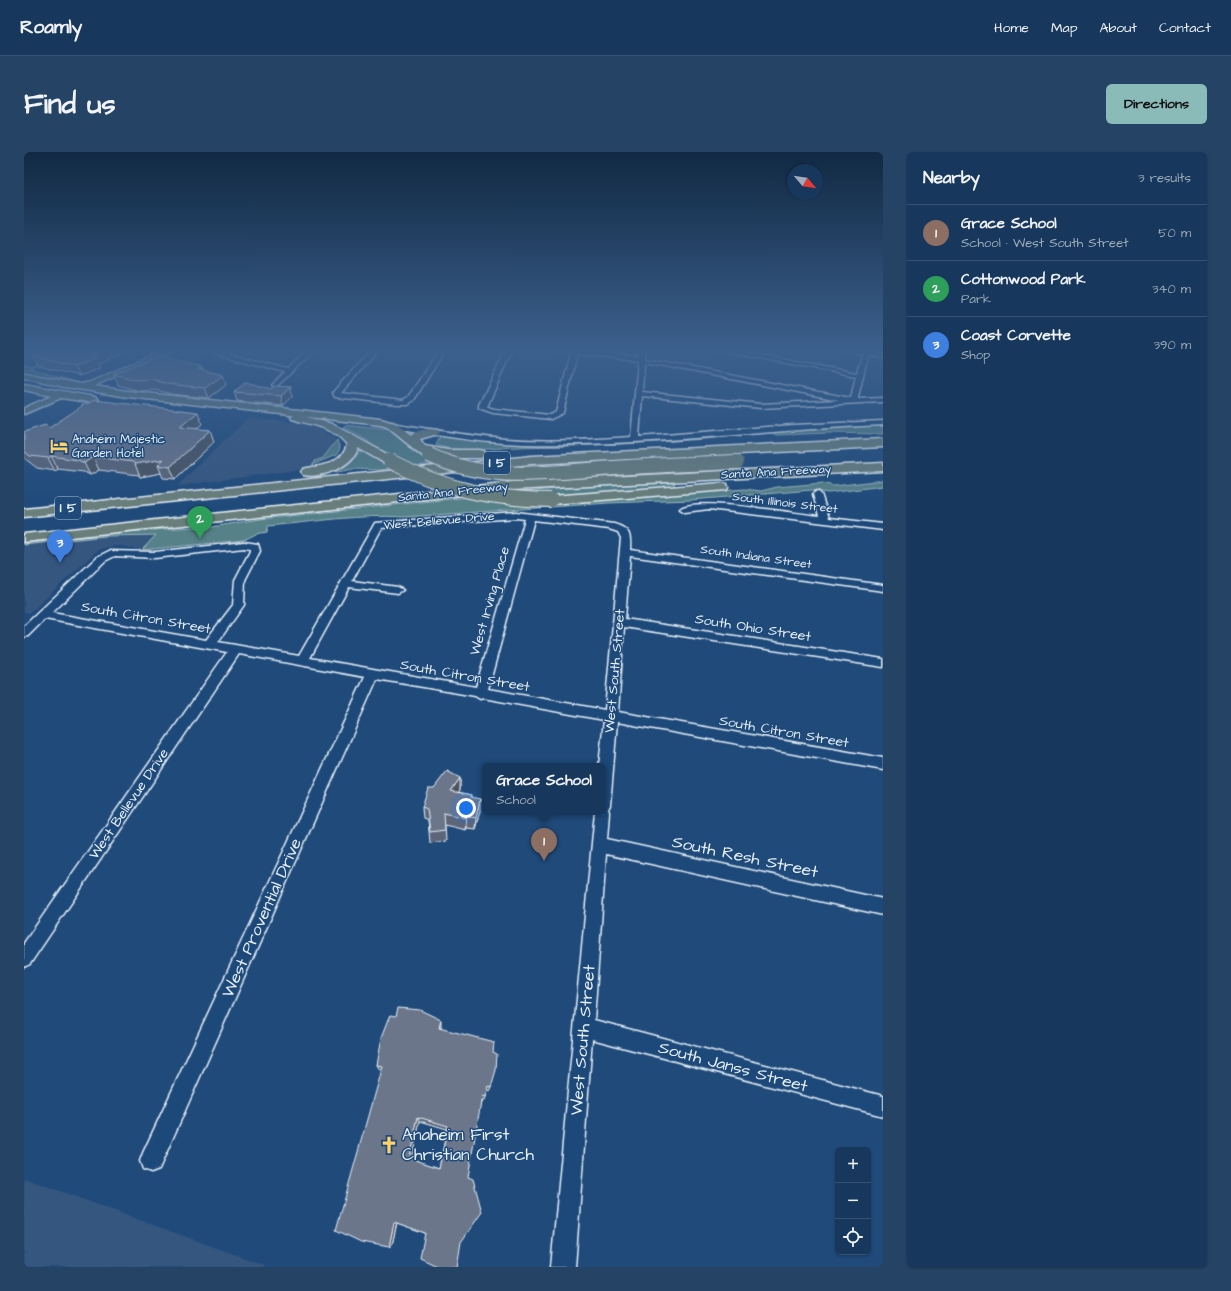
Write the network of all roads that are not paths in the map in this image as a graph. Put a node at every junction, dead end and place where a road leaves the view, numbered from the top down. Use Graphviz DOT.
graph roads {
  1 [pos="45,402"];
  2 [pos="198,402"];
  3 [pos="484,402"];
  4 [pos="562,402"];
  5 [pos="638,402"];
  6 [pos="721,402"];
  7 [pos="836,402"];
  8 [pos="24,411"];
  9 [pos="213,413"];
  10 [pos="296,417"];
  11 [pos="883,423"];
  12 [pos="391,425"];
  13 [pos="340,432"];
  14 [pos="434,432"];
  15 [pos="883,436"];
  16 [pos="635,439"];
  17 [pos="883,443"];
  18 [pos="423,449"];
  19 [pos="883,455"];
  20 [pos="814,458"];
  21 [pos="752,461"];
  22 [pos="883,467"];
  23 [pos="883,477"];
  24 [pos="817,494"];
  25 [pos="113,504"];
  26 [pos="685,509"];
  27 [pos="24,513"];
  28 [pos="530,517"];
  29 [pos="824,520"];
  30 [pos="883,527"];
  31 [pos="24,538"];
  32 [pos="626,538"];
  33 [pos="265,542"];
  34 [pos="254,546"];
  35 [pos="625,552"];
  36 [pos="346,583"];
  37 [pos="883,588"];
  38 [pos="398,590"];
  39 [pos="42,615"];
  40 [pos="619,622"];
  41 [pos="24,633"];
  42 [pos="209,645"];
  43 [pos="235,650"];
  44 [pos="302,662"];
  45 [pos="883,663"];
  46 [pos="372,675"];
  47 [pos="480,694"];
  48 [pos="610,717"];
  49 [pos="883,764"];
  50 [pos="606,767"];
  51 [pos="602,815"];
  52 [pos="600,845"];
  53 [pos="883,907"];
  54 [pos="24,958"];
  55 [pos="584,1027"];
  56 [pos="883,1106"];
  57 [pos="151,1161"];
  58 [pos="563,1267"];
  1 -- 8 [label="main road"];
  2 -- 12 [label="main road"];
  3 -- 4 [label="street"];
  5 -- 16 [label="street"];
  6 -- 7 [label="street"];
  9 -- 10 [label="main road"];
  10 -- 12 [label="main road"];
  10 -- 13 [label="highway"];
  11 -- 16 [label="street"];
  12 -- 14 [label="street"];
  12 -- 18 [label="highway"];
  13 -- 23 [label="highway, bridge"];
  13 -- 25 [label="highway"];
  14 -- 16 [label="street"];
  14 -- 18 [label="highway"];
  15 -- 18 [label="highway"];
  17 -- 25 [label="highway, Santa Ana Freeway / I 5"];
  18 -- 21 [label="highway, bridge"];
  19 -- 20 [label="highway"];
  22 -- 31 [label="highway, Santa Ana Freeway / I 5"];
  24 -- 29 [label="street"];
  25 -- 27 [label="highway, Santa Ana Freeway / I 5"];
  26 -- 29 [label="street, South Illinois Street"];
  28 -- 32 [label="street, West Bellevue Drive"];
  28 -- 36 [label="street, West Bellevue Drive"];
  28 -- 47 [label="street, West Irving Place"];
  29 -- 30 [label="street, South Illinois Street"];
  32 -- 35 [label="street, West South Street"];
  33 -- 34 [label="street"];
  34 -- 39 [label="street"];
  34 -- 42 [label="street"];
  35 -- 37 [label="street, South Indiana Street"];
  35 -- 40 [label="street, West South Street"];
  36 -- 38 [label="street"];
  36 -- 44 [label="street, West Bellevue Drive"];
  39 -- 41 [label="street"];
  39 -- 42 [label="street, South Citron Street"];
  40 -- 45 [label="street, South Ohio Street"];
  40 -- 48 [label="street, West South Street"];
  42 -- 43 [label="street, South Citron Street"];
  43 -- 44 [label="street, South Citron Street"];
  43 -- 54 [label="street, West Bellevue Drive"];
  44 -- 46 [label="street, South Citron Street"];
  46 -- 47 [label="street, South Citron Street"];
  46 -- 57 [label="street, West Provential Drive"];
  47 -- 48 [label="street, South Citron Street"];
  48 -- 49 [label="street, South Citron Street"];
  48 -- 50 [label="street, West South Street"];
  51 -- 52 [label="street, West South Street"];
  52 -- 53 [label="street, South Resh Street"];
  52 -- 55 [label="street, West South Street"];
  55 -- 56 [label="street, South Janss Street"];
  55 -- 58 [label="street, West South Street"];
}
